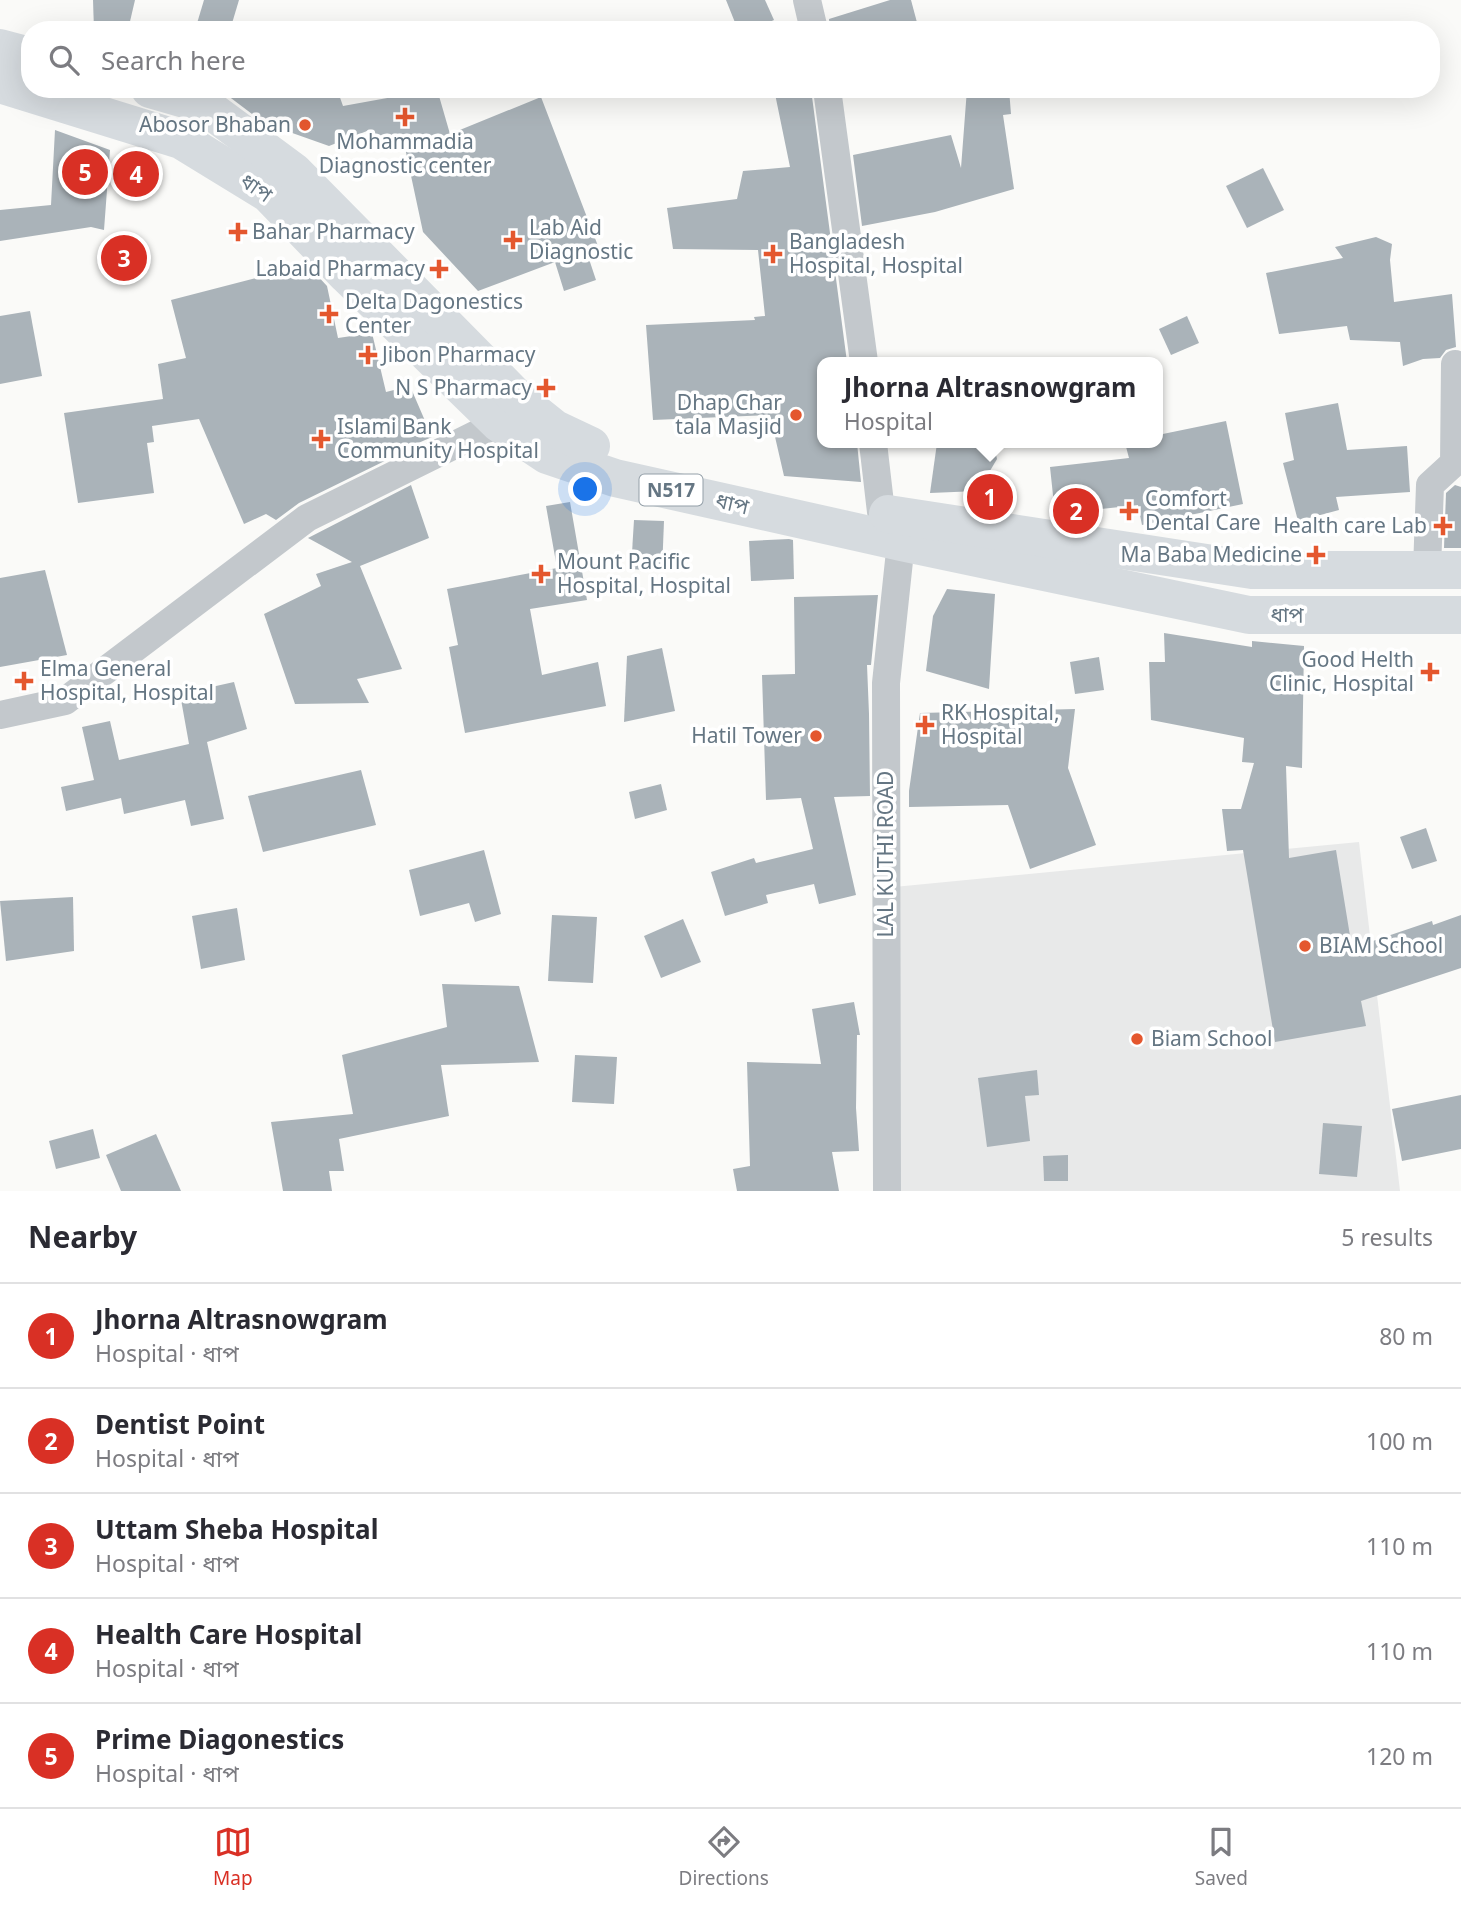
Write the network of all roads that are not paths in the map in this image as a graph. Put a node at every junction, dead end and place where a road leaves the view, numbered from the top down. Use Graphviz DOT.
graph roads {
  1 [pos="807,0"];
  2 [pos="812,21"];
  3 [pos="0,48"];
  4 [pos="21,54"];
  5 [pos="0,84"];
  6 [pos="21,90"];
  7 [pos="45,98"];
  8 [pos="181,98"];
  9 [pos="828,98"];
  10 [pos="863,357"];
  11 [pos="1455,364"];
  12 [pos="509,412"];
  13 [pos="874,448"];
  14 [pos="895,524"];
  15 [pos="1444,570"];
  16 [pos="1461,615"];
  17 [pos="0,715"];
  18 [pos="887,1191"];
  1 -- 2 [label="street"];
  3 -- 4 [label="highway"];
  5 -- 6 [label="highway, ধাপ / N517"];
  7 -- 12 [label="highway, ধাপ / N517"];
  8 -- 12 [label="highway, ধাপ / N517"];
  9 -- 10 [label="street"];
  11 -- 15 [label="street"];
  12 -- 14 [label="highway, ধাপ / N517"];
  12 -- 17 [label="street"];
  13 -- 14 [label="street, LAL KUTHI ROAD"];
  14 -- 15 [label="highway, ধাপ / N517"];
  14 -- 16 [label="highway, ধাপ / N517"];
  14 -- 18 [label="street, LAL KUTHI ROAD"];
}
